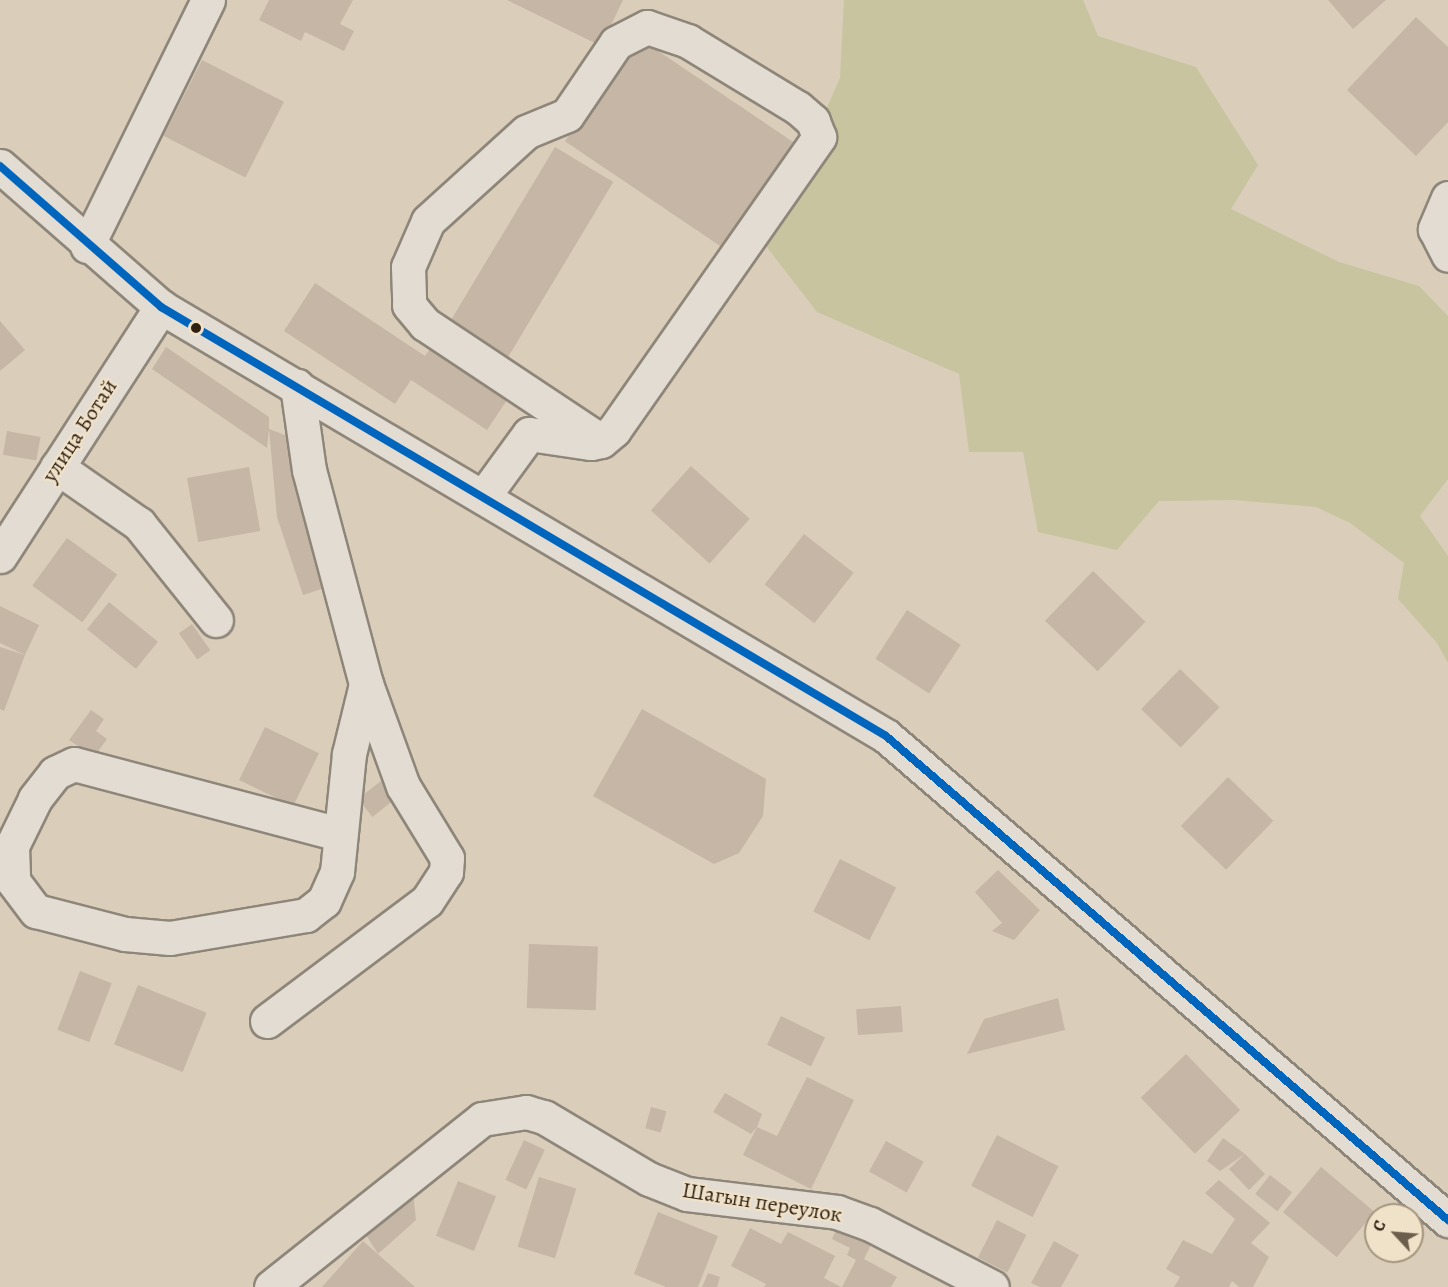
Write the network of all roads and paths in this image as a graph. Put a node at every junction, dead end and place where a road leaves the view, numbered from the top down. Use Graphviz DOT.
graph roads {
  1 [pos="208,0"];
  2 [pos="0,166"];
  3 [pos="1448,198"];
  4 [pos="87,246"];
  5 [pos="1448,255"];
  6 [pos="161,307"];
  7 [pos="297,386"];
  8 [pos="601,441"];
  9 [pos="57,466"];
  10 [pos="483,497"];
  11 [pos="0,556"];
  12 [pos="216,620"];
  13 [pos="366,684"];
  14 [pos="339,834"];
  15 [pos="267,1021"];
  16 [pos="1448,1220"];
  17 [pos="271,1287"];
  18 [pos="992,1287"];
  1 -- 4 [label="street"];
  2 -- 4 [label="street"];
  3 -- 5 [label="street"];
  4 -- 6 [label="street"];
  6 -- 7 [label="street"];
  6 -- 9 [label="street, улица Ботай"];
  7 -- 10 [label="street"];
  7 -- 13 [label="street"];
  8 -- 8 [label="street"];
  8 -- 10 [label="street"];
  9 -- 11 [label="street, улица Ботай"];
  9 -- 12 [label="street"];
  10 -- 16 [label="street"];
  13 -- 14 [label="street"];
  13 -- 15 [label="street"];
  14 -- 14 [label="street"];
  17 -- 18 [label="street, Шагын переулок"];
}
